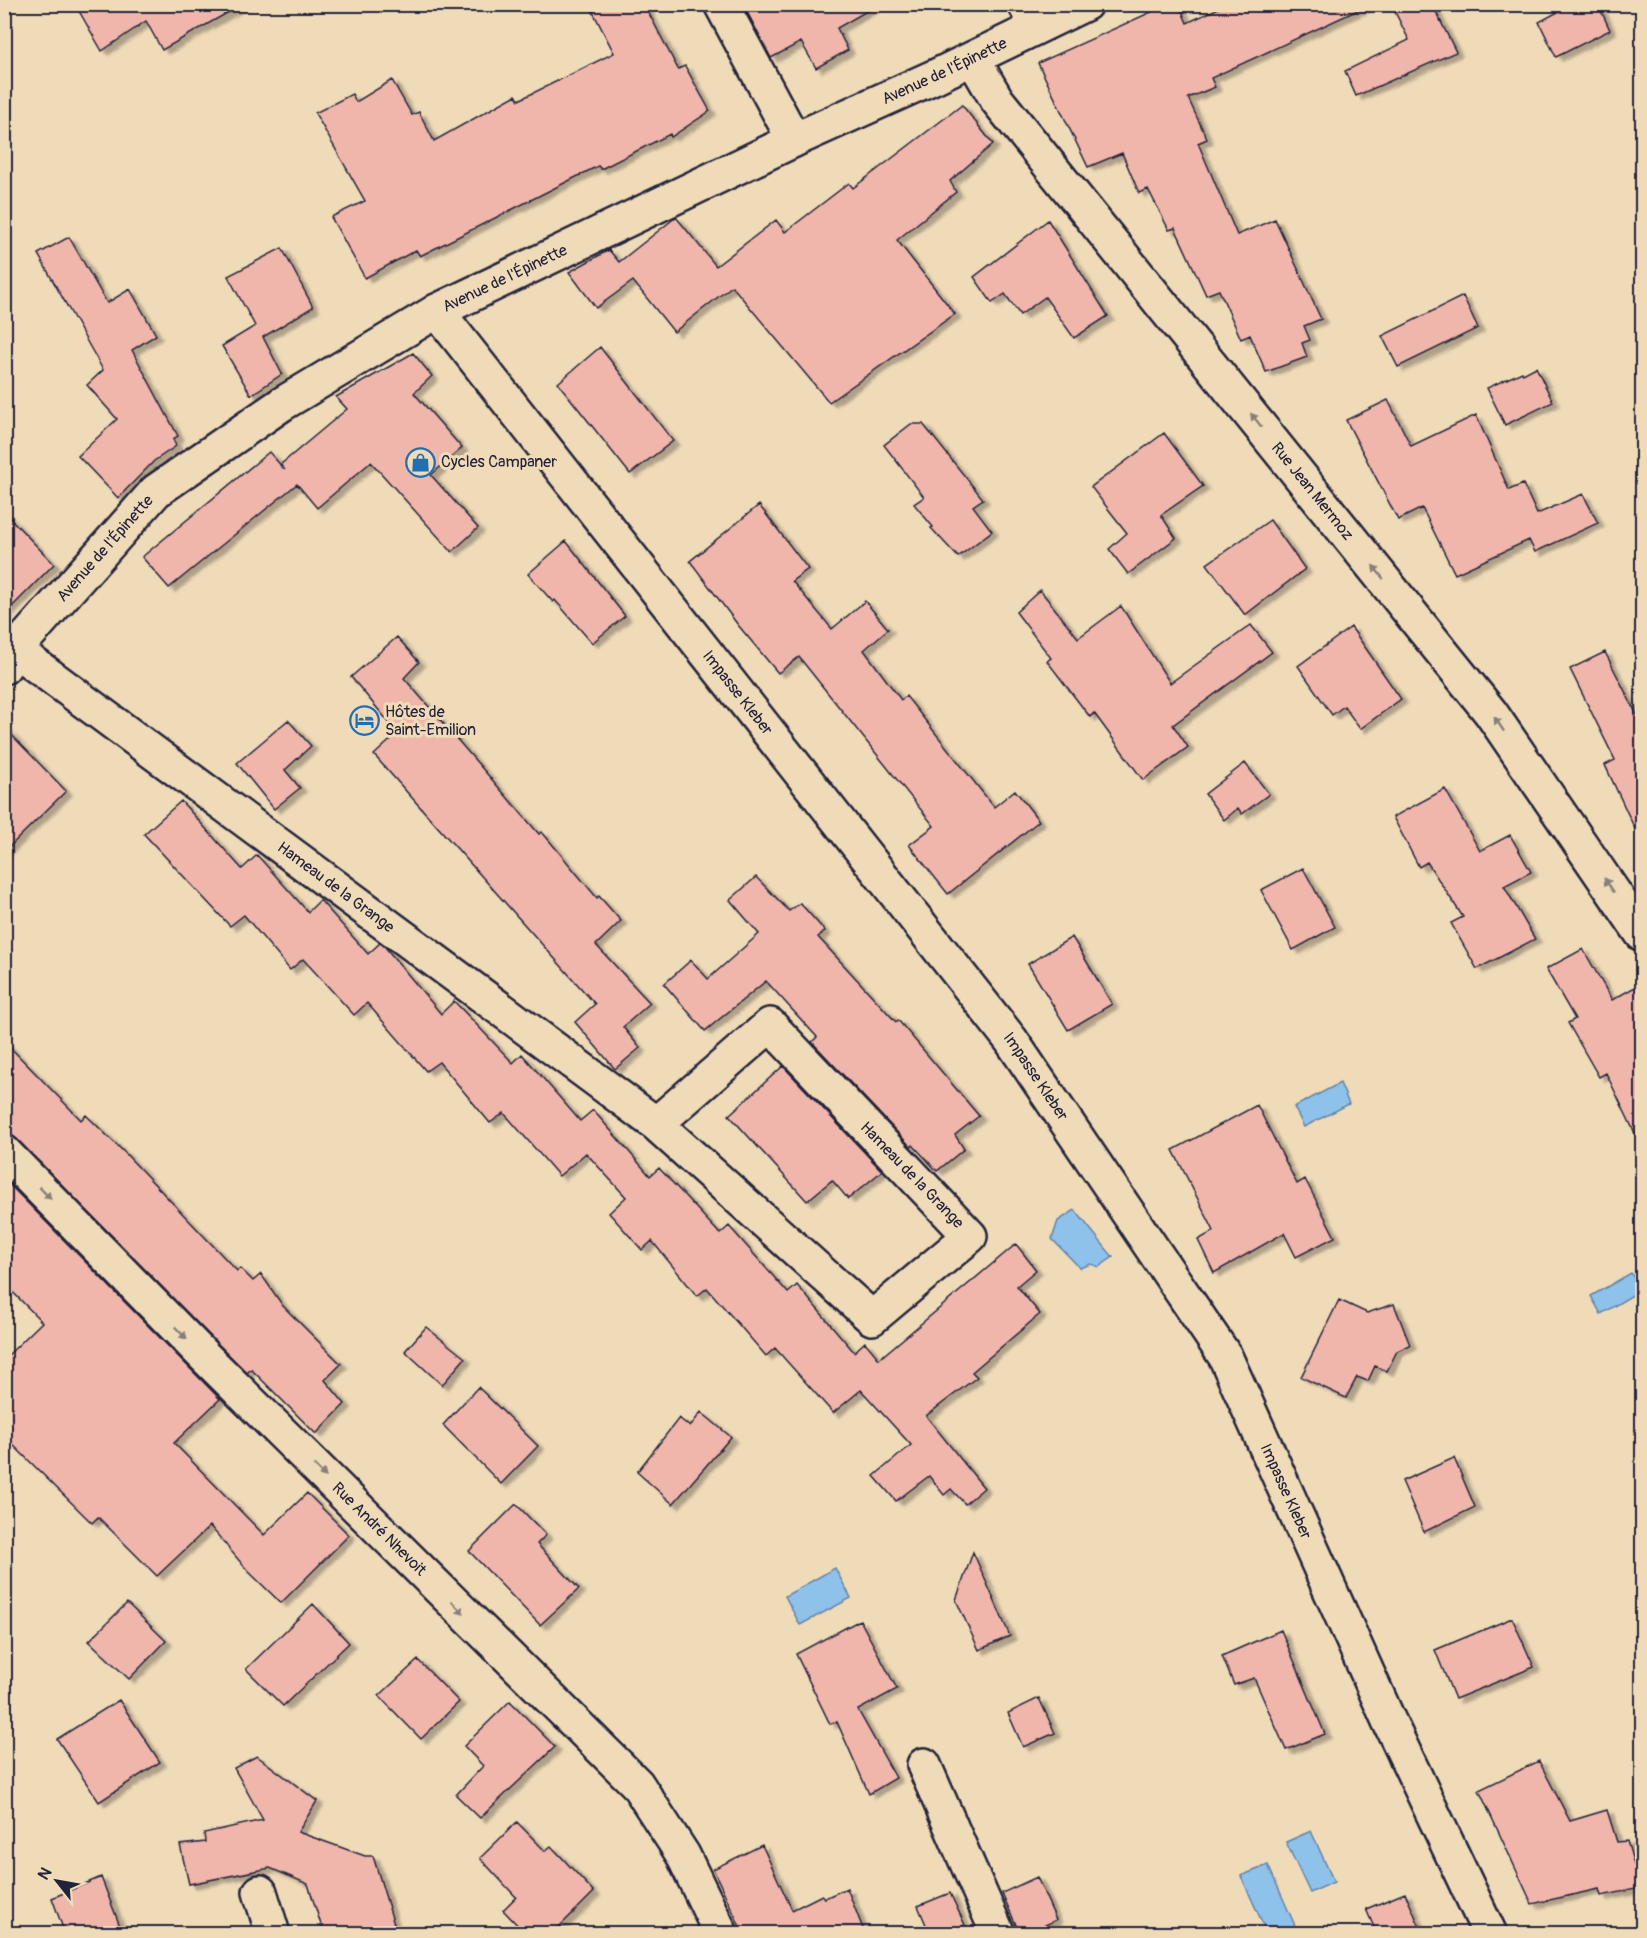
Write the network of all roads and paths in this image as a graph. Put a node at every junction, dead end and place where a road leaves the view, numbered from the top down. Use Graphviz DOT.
graph roads {
  1 [pos="721,4"];
  2 [pos="1085,4"];
  3 [pos="1025,18"];
  4 [pos="973,58"];
  5 [pos="794,140"];
  6 [pos="436,311"];
  7 [pos="8,652"];
  8 [pos="1642,934"];
  9 [pos="656,1124"];
  10 [pos="4,1152"];
  11 [pos="924,1765"];
  12 [pos="260,1892"];
  13 [pos="273,1934"];
  14 [pos="722,1934"];
  15 [pos="998,1934"];
  16 [pos="1490,1934"];
  1 -- 5 [label="street"];
  2 -- 3 [label="street, Avenue de l'Épinette"];
  3 -- 4 [label="street, Avenue de l'Épinette"];
  4 -- 5 [label="street, Avenue de l'Épinette"];
  8 -- 4 [label="street, Rue Jean Mermoz, one-way"];
  5 -- 6 [label="street, Avenue de l'Épinette"];
  6 -- 7 [label="street, Avenue de l'Épinette"];
  6 -- 16 [label="street, Impasse Kleber"];
  7 -- 9 [label="street, Hameau de la Grange"];
  9 -- 9 [label="street, Hameau de la Grange"];
  10 -- 14 [label="street, Rue André Nhevoit, one-way"];
  11 -- 15 [label="street"];
  12 -- 13 [label="street"];
}
